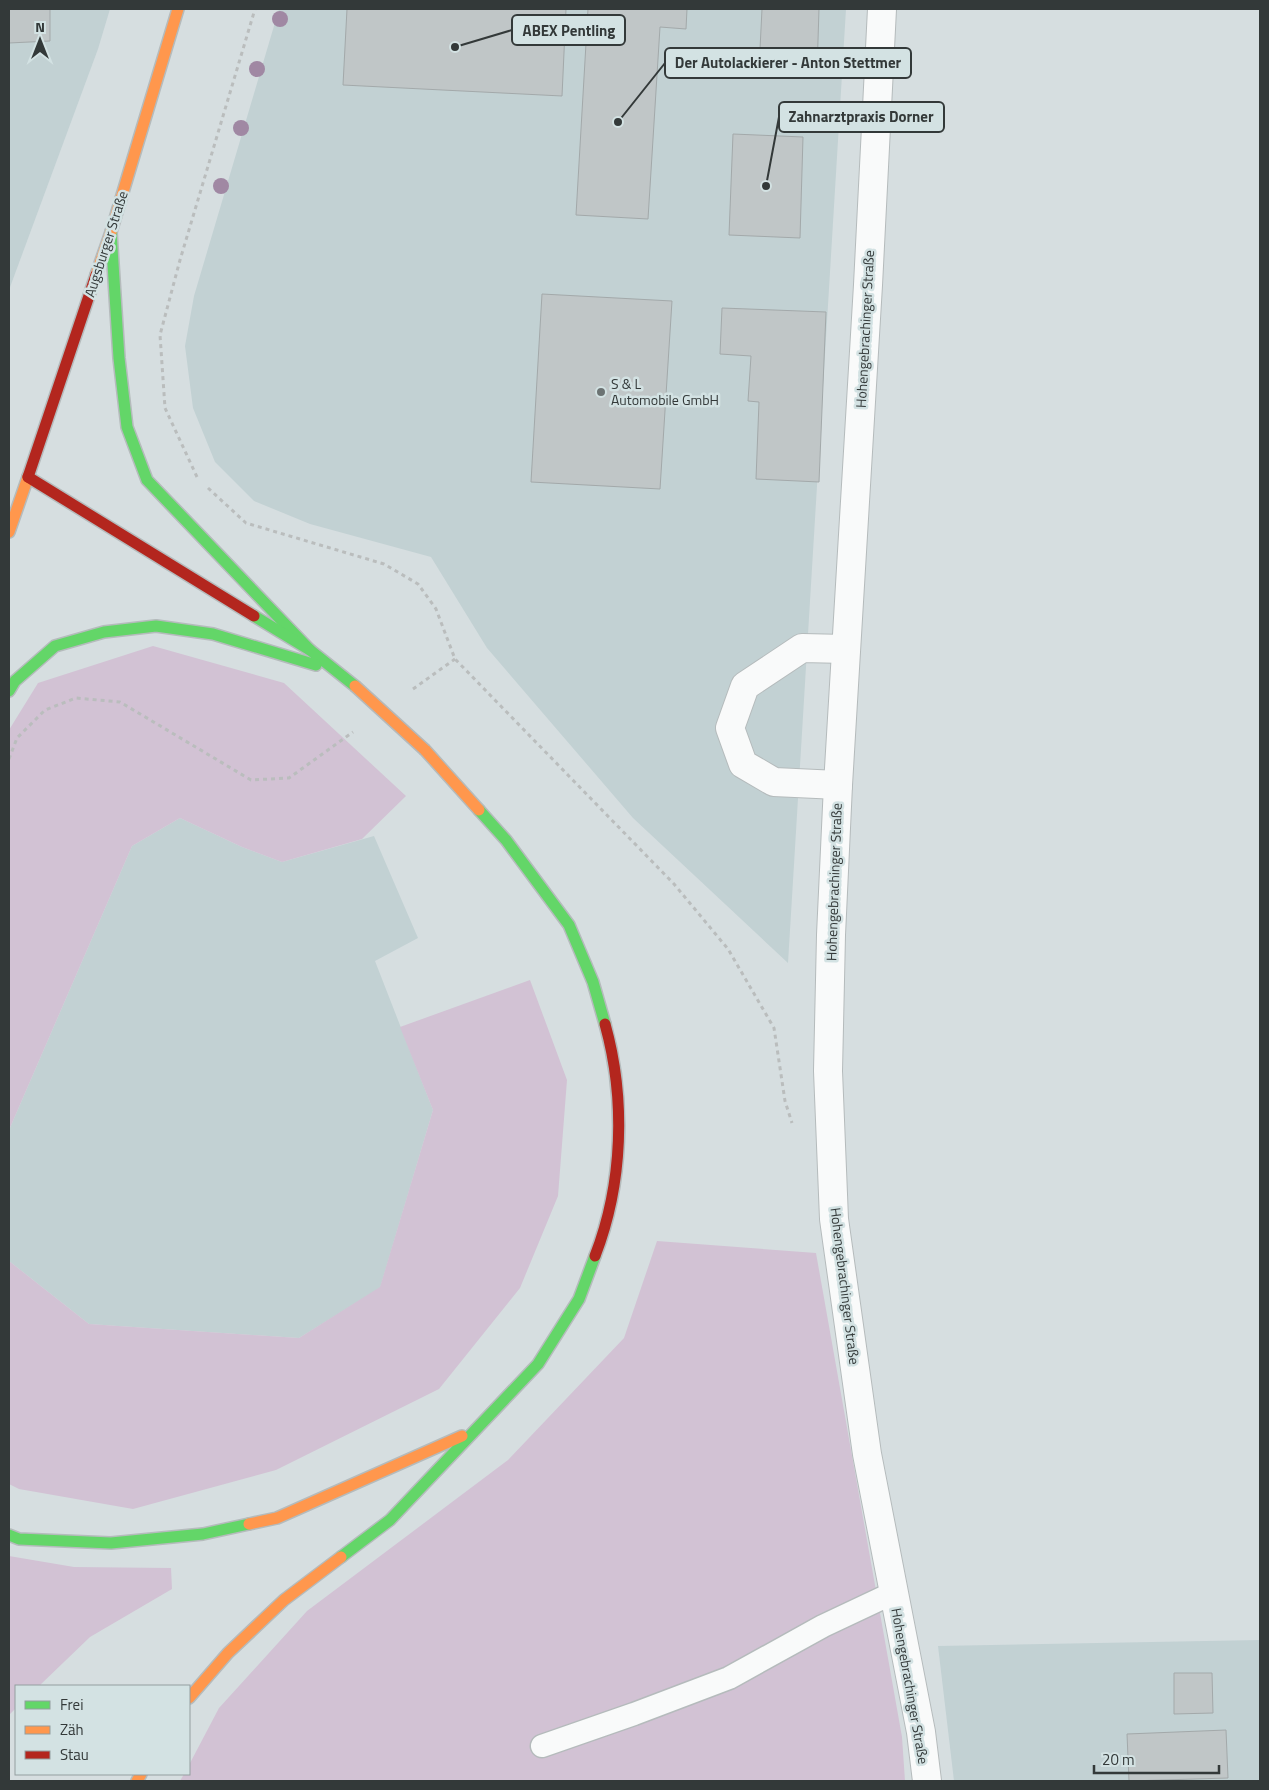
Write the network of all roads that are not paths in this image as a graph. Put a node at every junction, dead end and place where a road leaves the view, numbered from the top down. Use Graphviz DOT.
graph roads {
  1 [pos="178,9"];
  2 [pos="882,9"];
  3 [pos="111,232"];
  4 [pos="28,477"];
  5 [pos="9,532"];
  6 [pos="846,649"];
  7 [pos="310,650"];
  8 [pos="339,672"];
  9 [pos="9,691"];
  10 [pos="838,785"];
  11 [pos="475,1430"];
  12 [pos="9,1535"];
  13 [pos="893,1593"];
  14 [pos="190,1697"];
  15 [pos="542,1746"];
  16 [pos="927,1781"];
  1 -- 3 [label="main road, Augsburger Straße"];
  2 -- 6 [label="street, Hohengebrachinger Straße"];
  3 -- 4 [label="main road, Augsburger Straße"];
  3 -- 7 [label="main road"];
  4 -- 5 [label="main road, Augsburger Straße"];
  4 -- 7 [label="main road"];
  6 -- 10 [label="street, Hohengebrachinger Straße"];
  6 -- 10 [label="street, Hohengebrachinger Straße"];
  7 -- 8 [label="main road"];
  8 -- 9 [label="main road"];
  8 -- 11 [label="main road, bridge"];
  10 -- 13 [label="street, Hohengebrachinger Straße"];
  11 -- 12 [label="main road"];
  11 -- 14 [label="main road"];
  13 -- 15 [label="lane"];
  13 -- 16 [label="street, Hohengebrachinger Straße"];
}
